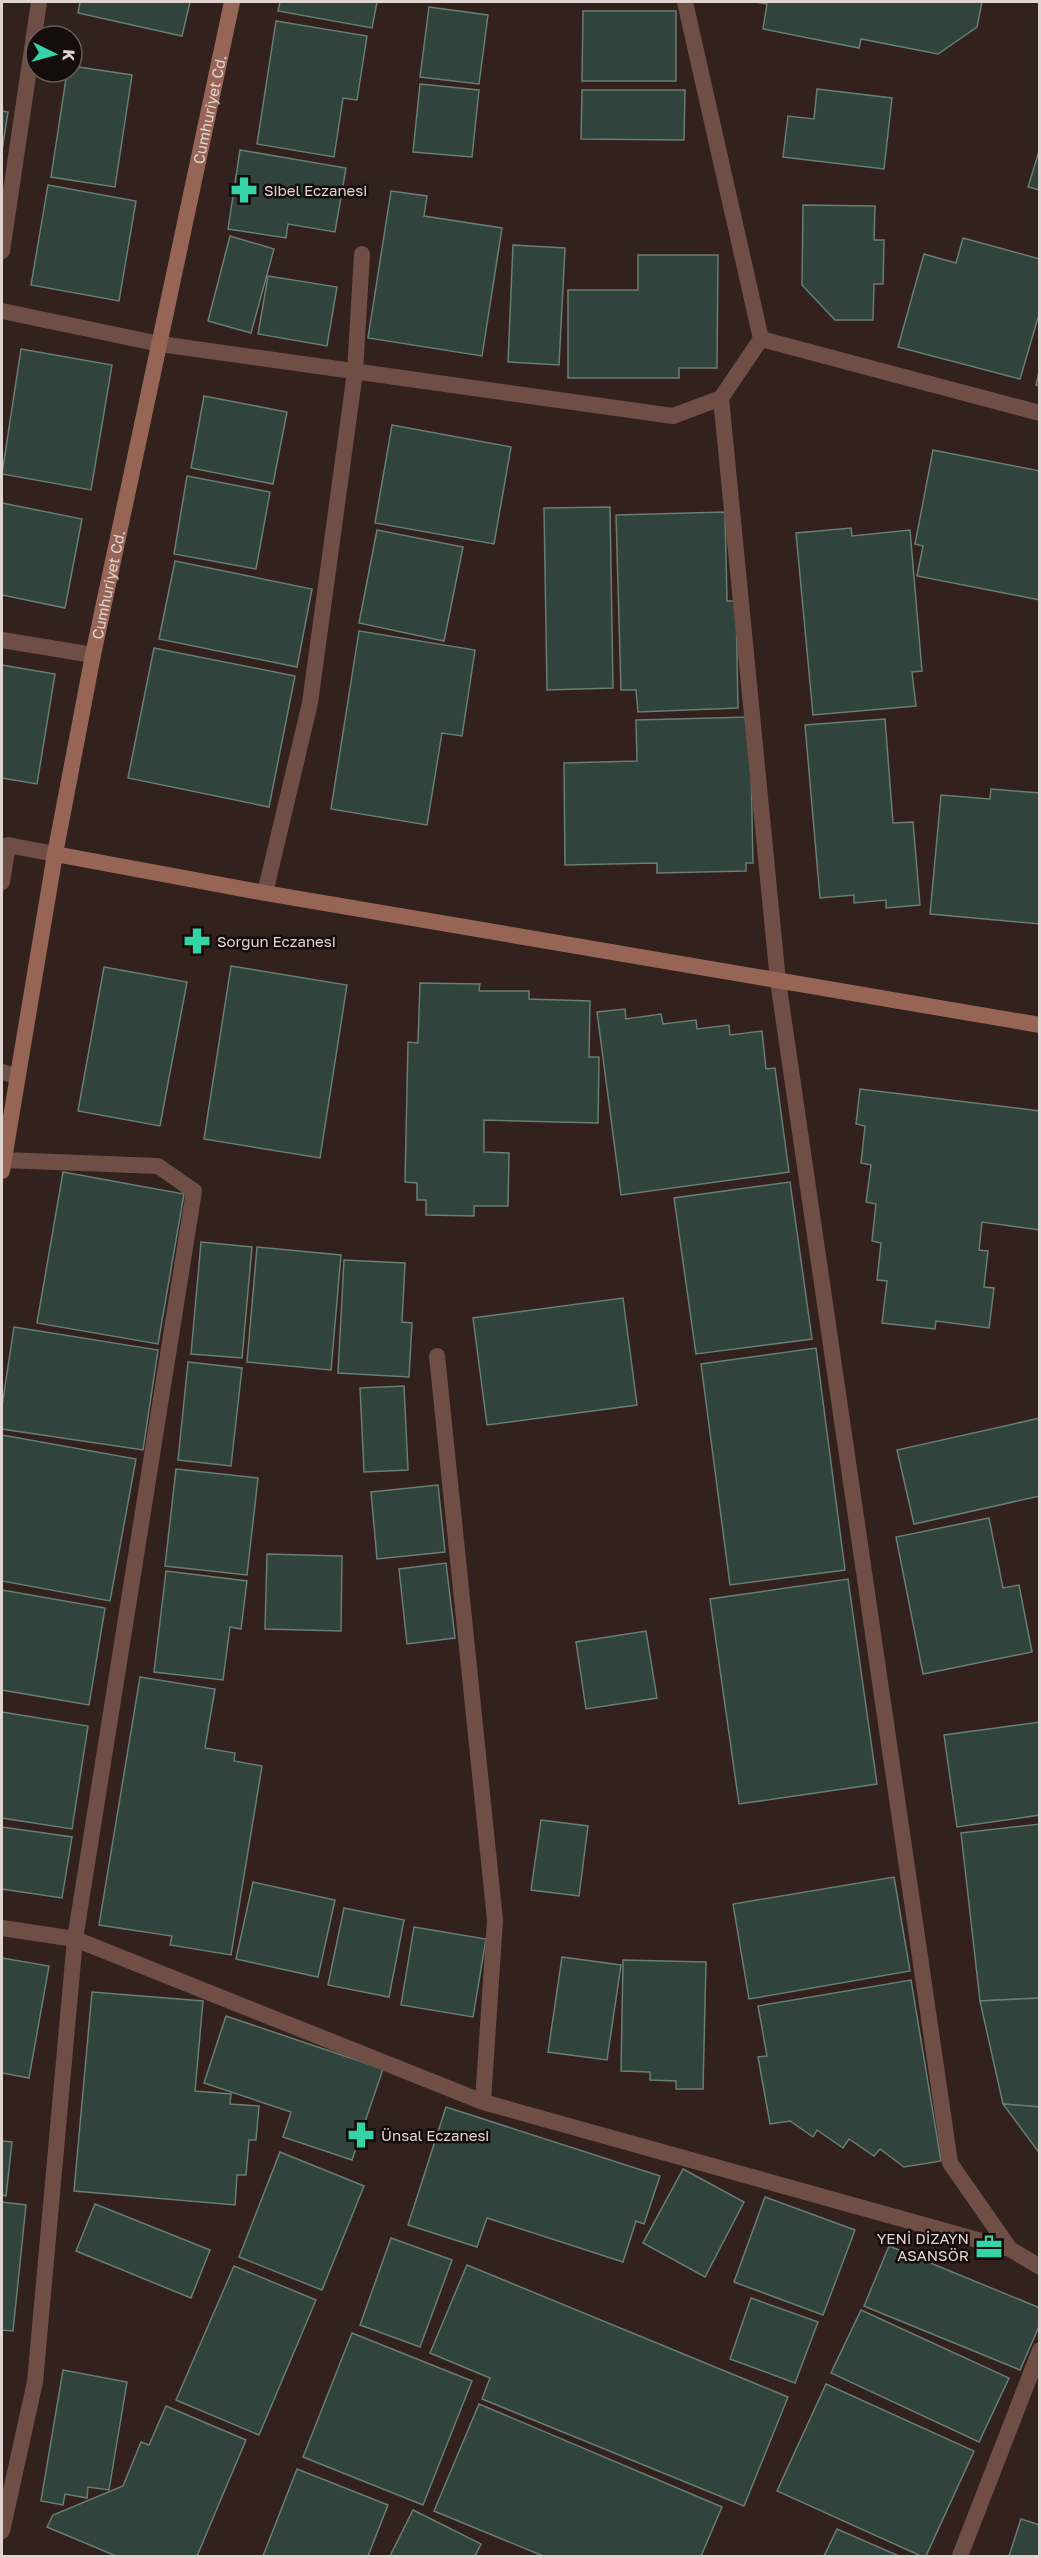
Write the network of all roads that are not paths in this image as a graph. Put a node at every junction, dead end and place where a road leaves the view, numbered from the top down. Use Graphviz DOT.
graph roads {
  1 [pos="39,2"];
  2 [pos="232,2"];
  3 [pos="685,2"];
  4 [pos="2,251"];
  5 [pos="362,254"];
  6 [pos="2,311"];
  7 [pos="761,339"];
  8 [pos="160,344"];
  9 [pos="355,372"];
  10 [pos="721,398"];
  11 [pos="1040,413"];
  12 [pos="2,640"];
  13 [pos="93,655"];
  14 [pos="55,854"];
  15 [pos="2,882"];
  16 [pos="266,892"];
  17 [pos="778,981"];
  18 [pos="1040,1025"];
  19 [pos="9,1074"];
  20 [pos="2,1165"];
  21 [pos="437,1356"];
  22 [pos="2,1928"];
  23 [pos="75,1939"];
  24 [pos="483,2102"];
  25 [pos="1010,2249"];
  26 [pos="1040,2267"];
  27 [pos="1040,2350"];
  28 [pos="2,2531"];
  29 [pos="960,2556"];
  1 -- 4 [label="street"];
  2 -- 8 [label="main road, Cumhuriyet Cd."];
  3 -- 7 [label="street"];
  5 -- 9 [label="street"];
  6 -- 8 [label="street"];
  7 -- 10 [label="street"];
  7 -- 11 [label="street"];
  8 -- 9 [label="street"];
  8 -- 13 [label="main road, Cumhuriyet Cd."];
  9 -- 10 [label="street"];
  9 -- 16 [label="street"];
  10 -- 17 [label="street"];
  12 -- 13 [label="street"];
  13 -- 14 [label="main road, Cumhuriyet Cd."];
  14 -- 15 [label="street"];
  14 -- 16 [label="main road"];
  14 -- 19 [label="main road, Cumhuriyet Cd."];
  16 -- 17 [label="main road"];
  17 -- 18 [label="main road"];
  17 -- 25 [label="street"];
  19 -- 20 [label="main road, Cumhuriyet Cd."];
  20 -- 23 [label="street"];
  21 -- 24 [label="street"];
  22 -- 23 [label="street"];
  23 -- 24 [label="street"];
  23 -- 28 [label="street"];
  24 -- 25 [label="street"];
  25 -- 26 [label="street"];
  27 -- 29 [label="street"];
}
